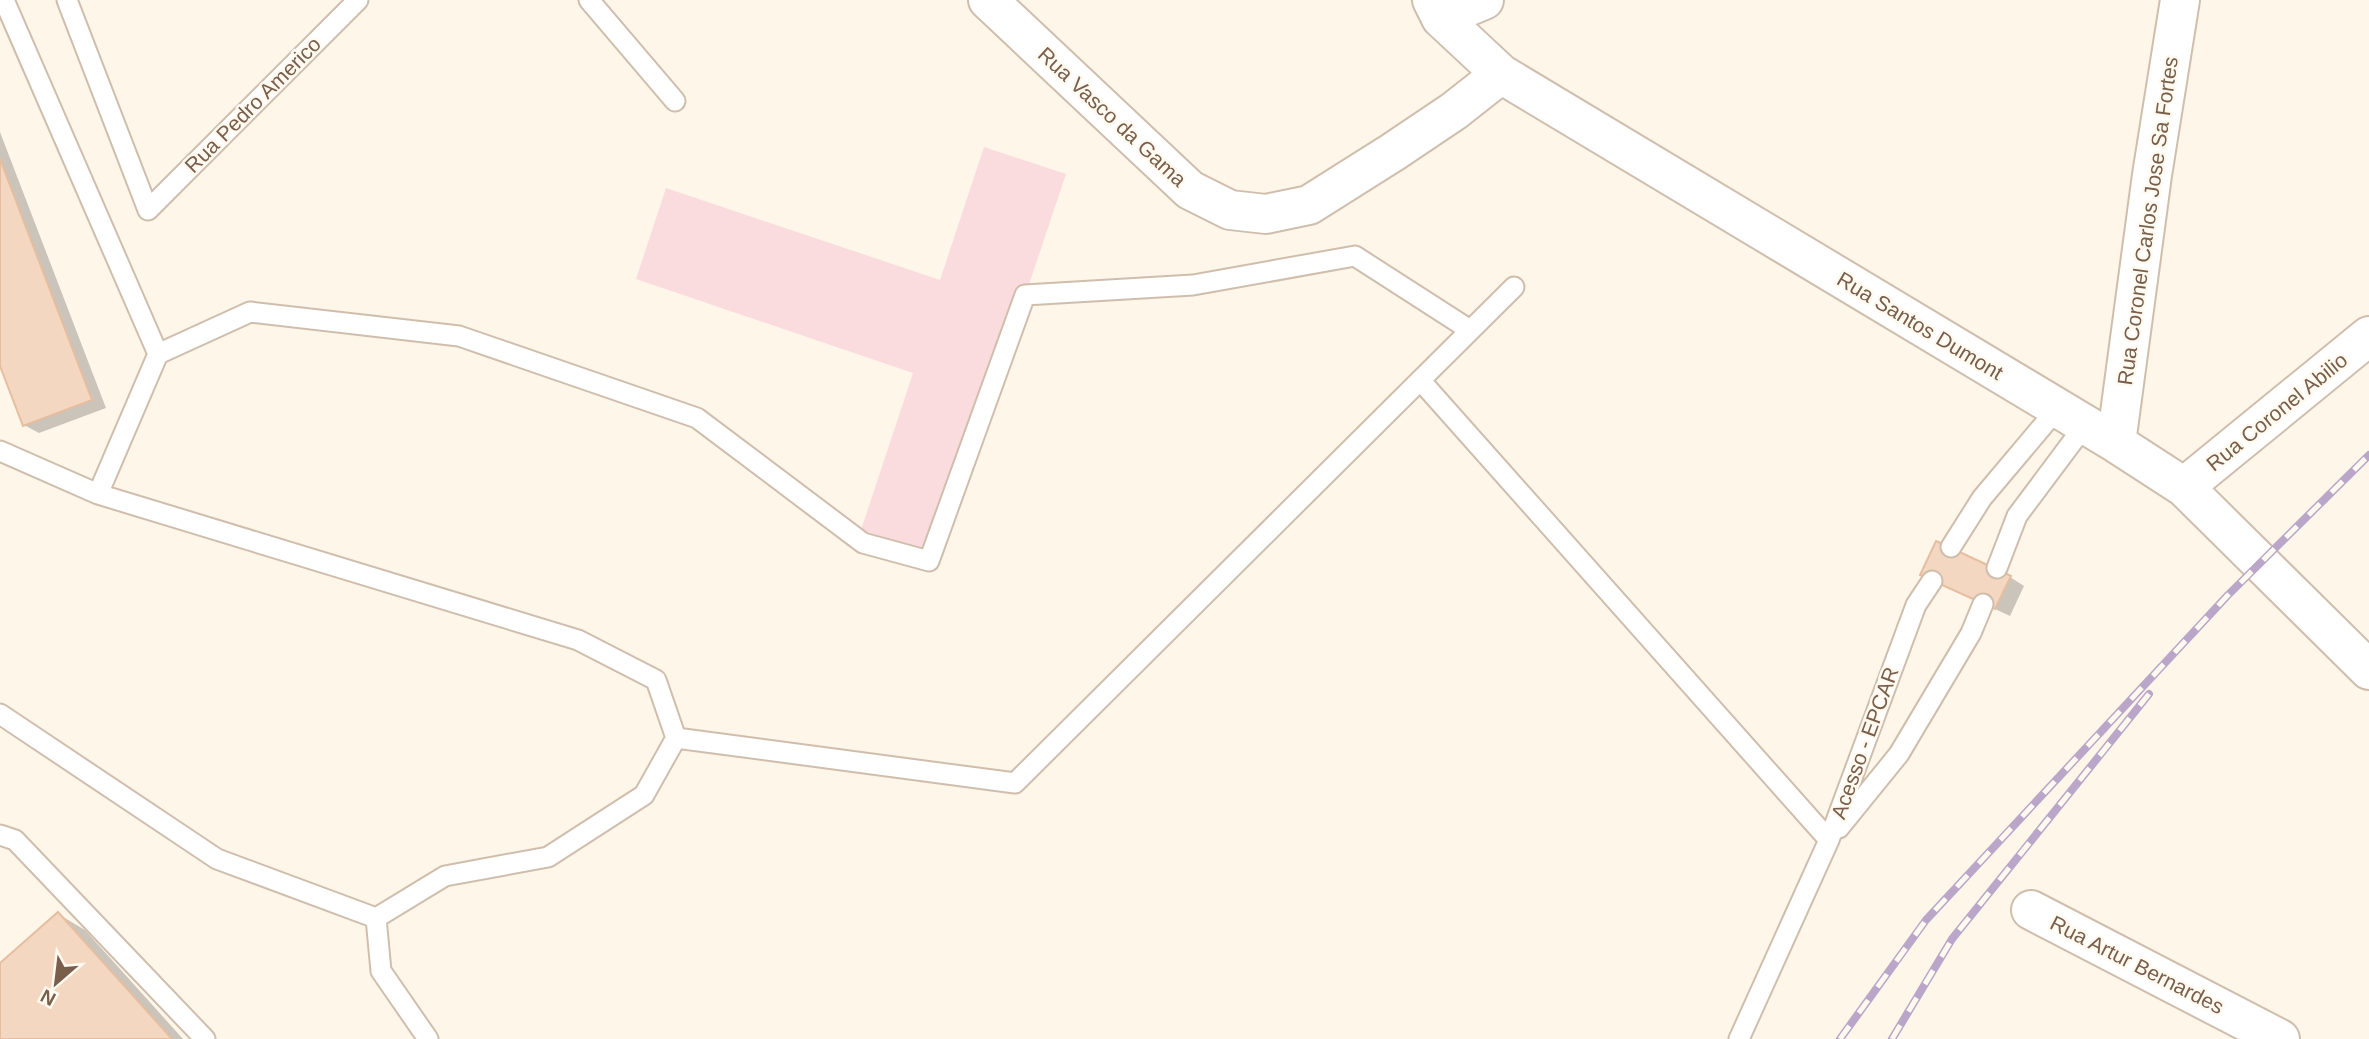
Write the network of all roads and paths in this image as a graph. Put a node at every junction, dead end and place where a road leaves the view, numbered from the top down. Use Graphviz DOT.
graph roads {
  1 [pos="4,0"];
  2 [pos="67,0"];
  3 [pos="358,0"];
  4 [pos="589,0"];
  5 [pos="988,0"];
  6 [pos="1484,0"];
  7 [pos="2180,0"];
  8 [pos="1436,9"];
  9 [pos="1501,74"];
  10 [pos="675,101"];
  11 [pos="1514,286"];
  12 [pos="1470,330"];
  13 [pos="2369,336"];
  14 [pos="158,354"];
  15 [pos="1420,380"];
  16 [pos="2086,426"];
  17 [pos="0,451"];
  18 [pos="2184,487"];
  19 [pos="98,494"];
  20 [pos="1951,547"];
  21 [pos="1997,568"];
  22 [pos="1932,581"];
  23 [pos="1983,604"];
  24 [pos="2364,654"];
  25 [pos="0,714"];
  26 [pos="676,738"];
  27 [pos="0,835"];
  28 [pos="1829,840"];
  29 [pos="2031,910"];
  30 [pos="376,918"];
  31 [pos="205,1039"];
  32 [pos="428,1039"];
  33 [pos="1739,1039"];
  34 [pos="2280,1039"];
  1 -- 14 [label="lane"];
  2 -- 3 [label="lane, Rua Pedro Americo"];
  4 -- 10 [label="lane"];
  5 -- 9 [label="street, Rua Vasco da Gama"];
  6 -- 8 [label="street"];
  7 -- 16 [label="street, Rua Coronel Carlos Jose Sa Fortes"];
  8 -- 9 [label="street, Rua Santos Dumont"];
  9 -- 16 [label="street, Rua Santos Dumont"];
  11 -- 12 [label="lane"];
  12 -- 14 [label="lane"];
  12 -- 15 [label="lane"];
  13 -- 18 [label="street, Rua Coronel Abilio"];
  14 -- 19 [label="lane"];
  15 -- 26 [label="lane"];
  15 -- 28 [label="lane"];
  16 -- 18 [label="street, Rua Santos Dumont"];
  16 -- 20 [label="lane"];
  16 -- 21 [label="lane"];
  17 -- 19 [label="lane"];
  18 -- 24 [label="street, Rua Santos Dumont"];
  19 -- 26 [label="lane"];
  22 -- 28 [label="lane, Acesso - EPCAR"];
  23 -- 28 [label="lane, Acesso - EPCAR"];
  25 -- 30 [label="lane"];
  26 -- 30 [label="lane"];
  27 -- 31 [label="lane"];
  28 -- 33 [label="lane"];
  29 -- 34 [label="street, Rua Artur Bernardes"];
  30 -- 32 [label="lane"];
}
